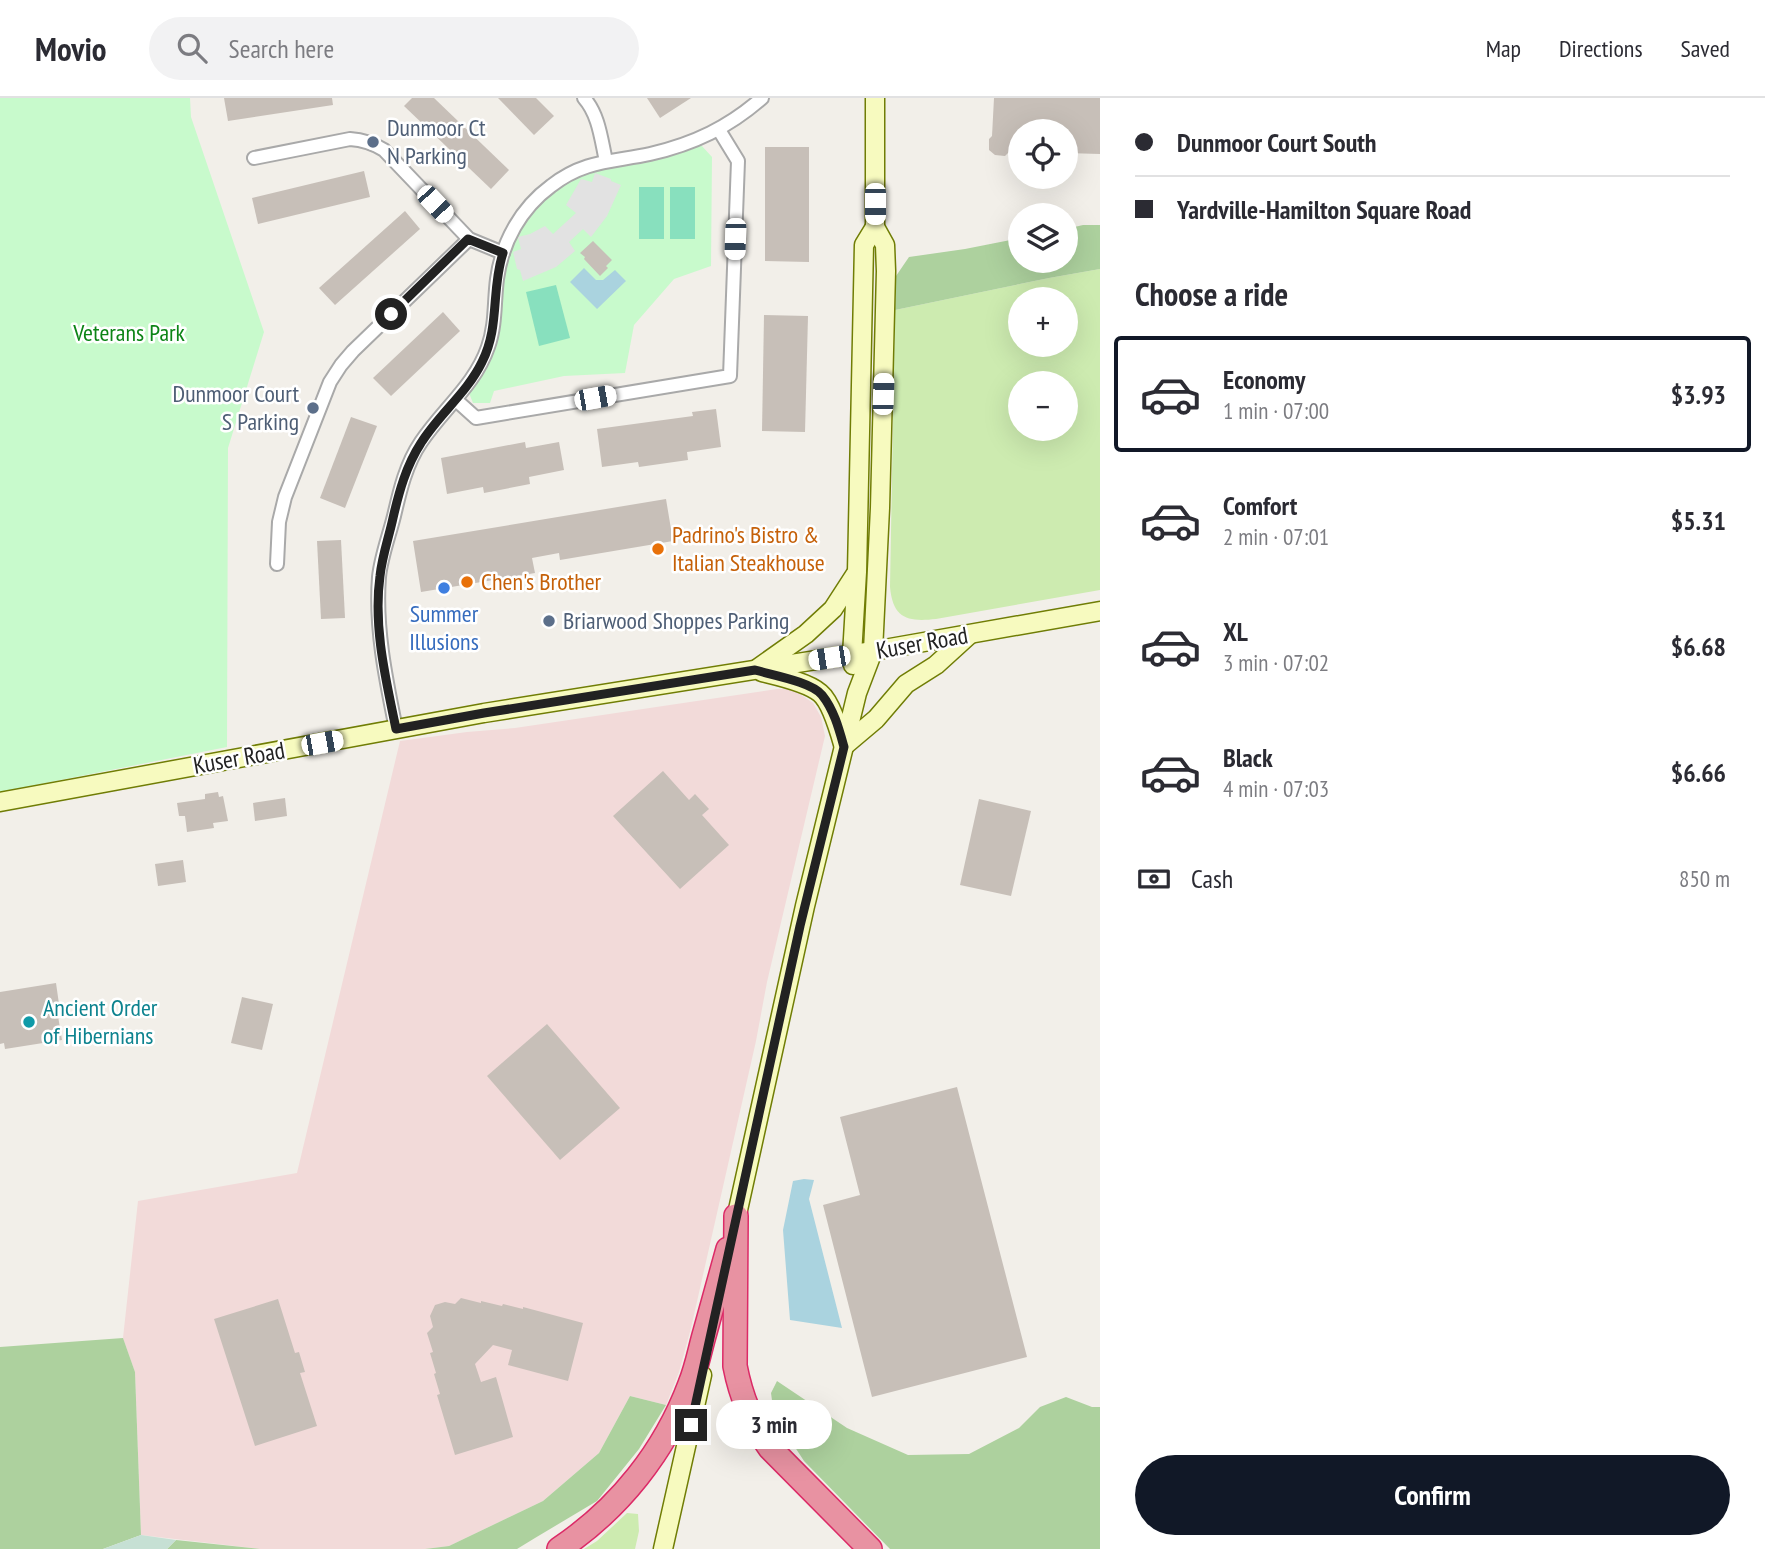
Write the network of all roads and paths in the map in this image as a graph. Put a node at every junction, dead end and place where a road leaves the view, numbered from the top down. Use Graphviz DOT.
graph roads {
  1 [pos="762,98"];
  2 [pos="875,98"];
  3 [pos="589,100"];
  4 [pos="719,130"];
  5 [pos="254,158"];
  6 [pos="606,161"];
  7 [pos="876,227"];
  8 [pos="468,239"];
  9 [pos="503,253"];
  10 [pos="456,400"];
  11 [pos="277,564"];
  12 [pos="857,572"];
  13 [pos="1100,611"];
  14 [pos="969,635"];
  15 [pos="873,651"];
  16 [pos="852,654"];
  17 [pos="755,670"];
  18 [pos="857,693"];
  19 [pos="396,729"];
  20 [pos="844,747"];
  21 [pos="0,802"];
  22 [pos="735,1221"];
  23 [pos="559,1549"];
  24 [pos="663,1549"];
  25 [pos="870,1549"];
  1 -- 4 [label="street"];
  2 -- 7 [label="street"];
  3 -- 6 [label="street"];
  4 -- 6 [label="street"];
  4 -- 10 [label="street"];
  5 -- 8 [label="street"];
  6 -- 9 [label="street"];
  7 -- 12 [label="street"];
  7 -- 15 [label="street"];
  8 -- 9 [label="street"];
  8 -- 11 [label="street"];
  9 -- 10 [label="street"];
  10 -- 19 [label="street"];
  12 -- 16 [label="street"];
  12 -- 17 [label="street"];
  13 -- 14 [label="street, Kuser Road"];
  14 -- 15 [label="street, Kuser Road"];
  14 -- 20 [label="street"];
  15 -- 16 [label="street, Kuser Road"];
  15 -- 18 [label="street"];
  16 -- 17 [label="street, Kuser Road"];
  16 -- 18 [label="street"];
  17 -- 19 [label="street, Kuser Road"];
  17 -- 20 [label="street"];
  18 -- 20 [label="street"];
  19 -- 21 [label="street, Kuser Road"];
  20 -- 22 [label="street"];
  22 -- 23 [label="highway"];
  22 -- 24 [label="street"];
  22 -- 25 [label="highway"];
}
